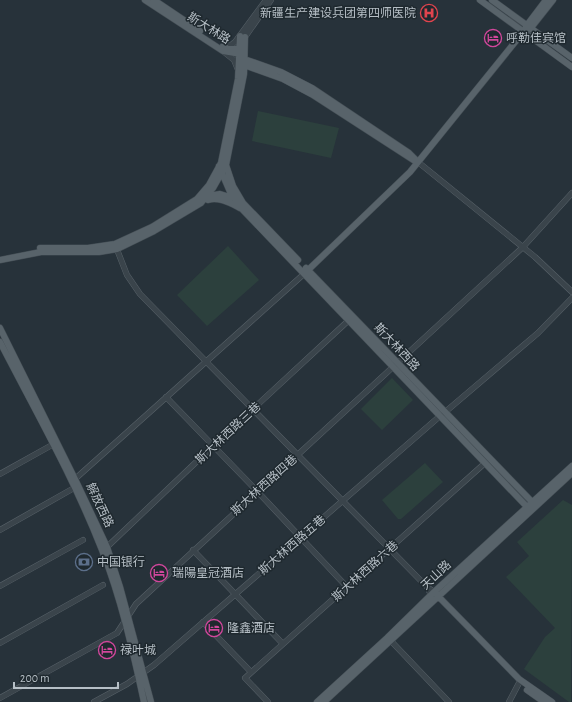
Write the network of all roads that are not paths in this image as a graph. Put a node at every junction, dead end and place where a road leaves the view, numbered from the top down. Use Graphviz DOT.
graph roads {
  1 [pos="145,0"];
  2 [pos="154,0"];
  3 [pos="266,0"];
  4 [pos="271,0"];
  5 [pos="480,0"];
  6 [pos="492,0"];
  7 [pos="546,0"];
  8 [pos="553,0"];
  9 [pos="529,26"];
  10 [pos="524,32"];
  11 [pos="242,37"];
  12 [pos="223,49"];
  13 [pos="243,55"];
  14 [pos="572,58"];
  15 [pos="572,67"];
  16 [pos="238,73"];
  17 [pos="418,162"];
  18 [pos="222,167"];
  19 [pos="572,193"];
  20 [pos="206,196"];
  21 [pos="235,198"];
  22 [pos="199,201"];
  23 [pos="242,206"];
  24 [pos="116,246"];
  25 [pos="523,247"];
  26 [pos="0,255"];
  27 [pos="0,260"];
  28 [pos="306,271"];
  29 [pos="572,292"];
  30 [pos="572,298"];
  31 [pos="349,320"];
  32 [pos="0,328"];
  33 [pos="0,342"];
  34 [pos="206,361"];
  35 [pos="395,365"];
  36 [pos="166,397"];
  37 [pos="254,409"];
  38 [pos="442,414"];
  39 [pos="52,445"];
  40 [pos="213,446"];
  41 [pos="297,454"];
  42 [pos="485,463"];
  43 [pos="572,466"];
  44 [pos="572,473"];
  45 [pos="0,474"];
  46 [pos="76,479"];
  47 [pos="74,488"];
  48 [pos="257,491"];
  49 [pos="342,501"];
  50 [pos="531,506"];
  51 [pos="0,530"];
  52 [pos="300,538"];
  53 [pos="83,540"];
  54 [pos="107,547"];
  55 [pos="389,549"];
  56 [pos="193,550"];
  57 [pos="103,585"];
  58 [pos="0,586"];
  59 [pos="347,587"];
  60 [pos="236,594"];
  61 [pos="435,596"];
  62 [pos="128,615"];
  63 [pos="124,622"];
  64 [pos="203,622"];
  65 [pos="390,641"];
  66 [pos="0,643"];
  67 [pos="284,644"];
  68 [pos="251,672"];
  69 [pos="141,675"];
  70 [pos="519,683"];
  71 [pos="0,698"];
  72 [pos="94,702"];
  73 [pos="144,702"];
  74 [pos="151,702"];
  75 [pos="268,702"];
  76 [pos="317,702"];
  77 [pos="324,702"];
  78 [pos="449,702"];
  79 [pos="509,702"];
  80 [pos="544,702"];
  81 [pos="552,702"];
  1 -- 12 [label="main road, 斯大林路"];
  2 -- 12 [label="main road, 斯大林路"];
  3 -- 11 [label="street"];
  4 -- 11 [label="street"];
  5 -- 10 [label="main road"];
  6 -- 9 [label="main road"];
  7 -- 9 [label="main road"];
  8 -- 9 [label="main road"];
  9 -- 10 [label="main road"];
  9 -- 14 [label="main road"];
  10 -- 15 [label="main road"];
  10 -- 17 [label="main road"];
  11 -- 12 [label="street"];
  11 -- 13 [label="main road"];
  12 -- 13 [label="main road, 斯大林路"];
  12 -- 16 [label="street"];
  13 -- 16 [label="main road"];
  13 -- 17 [label="main road, 斯大林路"];
  13 -- 18 [label="main road"];
  16 -- 18 [label="main road"];
  17 -- 25 [label="street"];
  17 -- 28 [label="main road"];
  18 -- 20 [label="main road"];
  18 -- 21 [label="main road"];
  18 -- 22 [label="main road"];
  18 -- 23 [label="main road"];
  19 -- 25 [label="street, 斯大林西路四巷"];
  20 -- 21 [label="main road"];
  20 -- 22 [label="main road"];
  21 -- 23 [label="main road"];
  22 -- 23 [label="main road"];
  22 -- 24 [label="main road"];
  23 -- 28 [label="main road, 斯大林西路"];
  24 -- 26 [label="main road"];
  24 -- 27 [label="main road"];
  24 -- 34 [label="street"];
  25 -- 29 [label="street"];
  25 -- 35 [label="street, 斯大林西路四巷"];
  28 -- 31 [label="main road, 斯大林西路"];
  28 -- 34 [label="street"];
  28 -- 35 [label="main road, 斯大林西路"];
  30 -- 38 [label="street, 斯大林西路五巷"];
  31 -- 35 [label="main road, 斯大林西路"];
  31 -- 37 [label="street, 斯大林西路三巷"];
  32 -- 46 [label="main road, 解放西路"];
  33 -- 39 [label="main road, 解放西路"];
  34 -- 36 [label="street"];
  34 -- 37 [label="street"];
  35 -- 38 [label="main road, 斯大林西路"];
  35 -- 41 [label="street, 斯大林西路四巷"];
  36 -- 40 [label="street"];
  36 -- 46 [label="street"];
  37 -- 40 [label="street, 斯大林西路三巷"];
  37 -- 41 [label="street"];
  38 -- 42 [label="main road, 斯大林西路"];
  38 -- 49 [label="street, 斯大林西路五巷"];
  38 -- 50 [label="main road, 斯大林西路"];
  39 -- 45 [label="street"];
  39 -- 47 [label="main road, 解放西路"];
  40 -- 48 [label="street"];
  40 -- 54 [label="street, 斯大林西路三巷"];
  41 -- 48 [label="street, 斯大林西路四巷"];
  41 -- 49 [label="street"];
  42 -- 50 [label="main road, 斯大林西路"];
  42 -- 55 [label="street, 斯大林西路六巷"];
  43 -- 50 [label="main road, 天山路"];
  44 -- 50 [label="main road, 天山路"];
  46 -- 54 [label="main road, 解放西路"];
  47 -- 51 [label="street"];
  47 -- 63 [label="main road, 解放西路"];
  48 -- 52 [label="street"];
  48 -- 56 [label="street, 斯大林西路四巷"];
  49 -- 52 [label="street, 斯大林西路五巷"];
  49 -- 55 [label="street"];
  50 -- 61 [label="main road, 天山路"];
  52 -- 59 [label="street"];
  52 -- 60 [label="street, 斯大林西路五巷"];
  53 -- 58 [label="street"];
  54 -- 62 [label="main road, 解放西路"];
  55 -- 59 [label="street, 斯大林西路六巷"];
  55 -- 61 [label="street"];
  56 -- 60 [label="street"];
  56 -- 62 [label="street, 斯大林西路四巷"];
  57 -- 66 [label="street"];
  59 -- 67 [label="street, 斯大林西路六巷"];
  60 -- 64 [label="street, 斯大林西路五巷"];
  60 -- 67 [label="street"];
  61 -- 65 [label="main road, 天山路"];
  61 -- 70 [label="main road"];
  61 -- 76 [label="main road, 天山路"];
  61 -- 81 [label="main road"];
  62 -- 63 [label="street, 斯大林西路四巷"];
  62 -- 69 [label="main road, 解放西路"];
  63 -- 69 [label="main road, 解放西路"];
  63 -- 71 [label="street, 斯大林西路四巷"];
  64 -- 68 [label="street"];
  64 -- 69 [label="street, 斯大林西路五巷"];
  65 -- 77 [label="main road, 天山路"];
  65 -- 78 [label="street"];
  67 -- 68 [label="street, 斯大林西路六巷"];
  68 -- 75 [label="street, 斯大林西路六巷"];
  69 -- 72 [label="street, 斯大林西路五巷"];
  69 -- 73 [label="main road, 解放西路"];
  69 -- 74 [label="main road, 解放西路"];
  70 -- 79 [label="street"];
  70 -- 80 [label="main road"];
}
